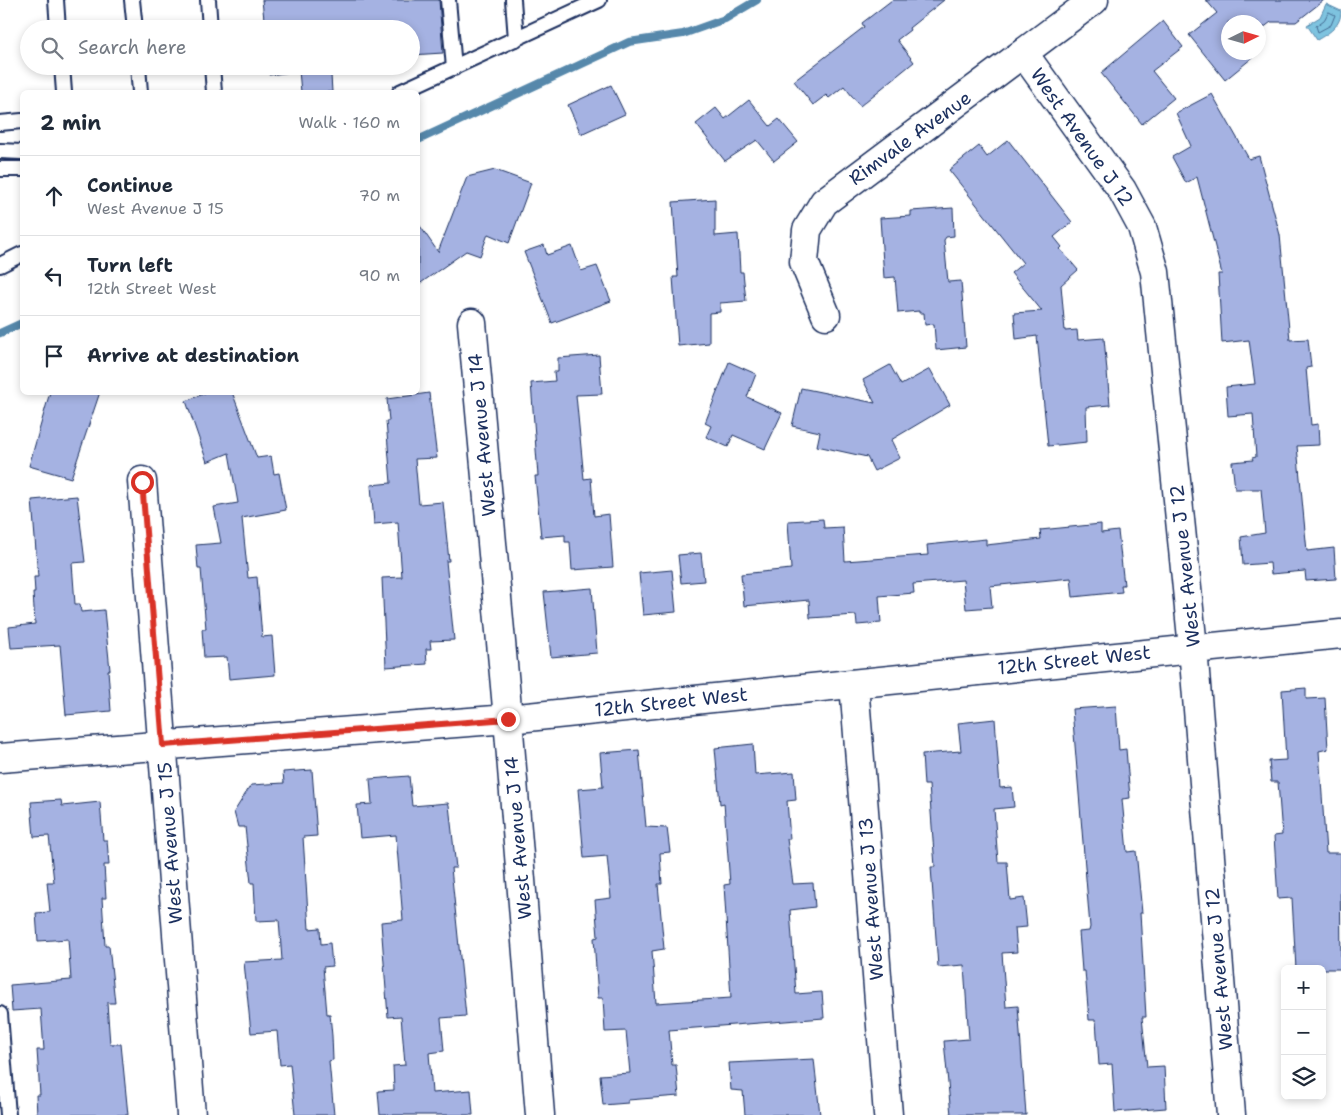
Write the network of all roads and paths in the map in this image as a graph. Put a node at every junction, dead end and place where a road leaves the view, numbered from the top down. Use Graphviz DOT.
graph roads {
  1 [pos="56,0"];
  2 [pos="132,0"];
  3 [pos="208,0"];
  4 [pos="448,0"];
  5 [pos="513,0"];
  6 [pos="599,0"];
  7 [pos="1094,0"];
  8 [pos="57,20"];
  9 [pos="134,20"];
  10 [pos="209,20"];
  11 [pos="516,39"];
  12 [pos="1024,54"];
  13 [pos="454,68"];
  14 [pos="63,75"];
  15 [pos="139,75"];
  16 [pos="213,75"];
  17 [pos="64,90"];
  18 [pos="140,90"];
  19 [pos="214,90"];
  20 [pos="404,90"];
  21 [pos="20,122"];
  22 [pos="0,123"];
  23 [pos="0,151"];
  24 [pos="20,152"];
  25 [pos="0,169"];
  26 [pos="20,169"];
  27 [pos="20,255"];
  28 [pos="0,265"];
  29 [pos="826,315"];
  30 [pos="472,323"];
  31 [pos="142,482"];
  32 [pos="1341,634"];
  33 [pos="1193,648"];
  34 [pos="854,684"];
  35 [pos="508,719"];
  36 [pos="163,745"];
  37 [pos="0,758"];
  38 [pos="0,1014"];
  39 [pos="8,1115"];
  40 [pos="191,1115"];
  41 [pos="540,1115"];
  42 [pos="888,1115"];
  43 [pos="1231,1115"];
  1 -- 8 [label="lane"];
  2 -- 9 [label="lane"];
  3 -- 10 [label="lane"];
  4 -- 13 [label="lane"];
  5 -- 11 [label="lane"];
  6 -- 11 [label="lane"];
  7 -- 12 [label="street, Rimvale Avenue"];
  11 -- 13 [label="lane"];
  12 -- 29 [label="street, Rimvale Avenue"];
  12 -- 33 [label="street, West Avenue J 12"];
  13 -- 20 [label="lane"];
  14 -- 17 [label="lane"];
  15 -- 18 [label="lane"];
  16 -- 19 [label="lane"];
  21 -- 22 [label="lane"];
  23 -- 24 [label="lane"];
  25 -- 26 [label="lane"];
  27 -- 28 [label="lane"];
  30 -- 35 [label="street, West Avenue J 14"];
  31 -- 36 [label="street, West Avenue J 15"];
  32 -- 33 [label="street, 12th Street West"];
  33 -- 34 [label="street, 12th Street West"];
  33 -- 43 [label="street, West Avenue J 12"];
  34 -- 35 [label="street, 12th Street West"];
  34 -- 42 [label="street, West Avenue J 13"];
  35 -- 36 [label="street, 12th Street West"];
  35 -- 41 [label="street, West Avenue J 14"];
  36 -- 37 [label="street, 12th Street West"];
  36 -- 40 [label="street, West Avenue J 15"];
  38 -- 39 [label="lane"];
}
